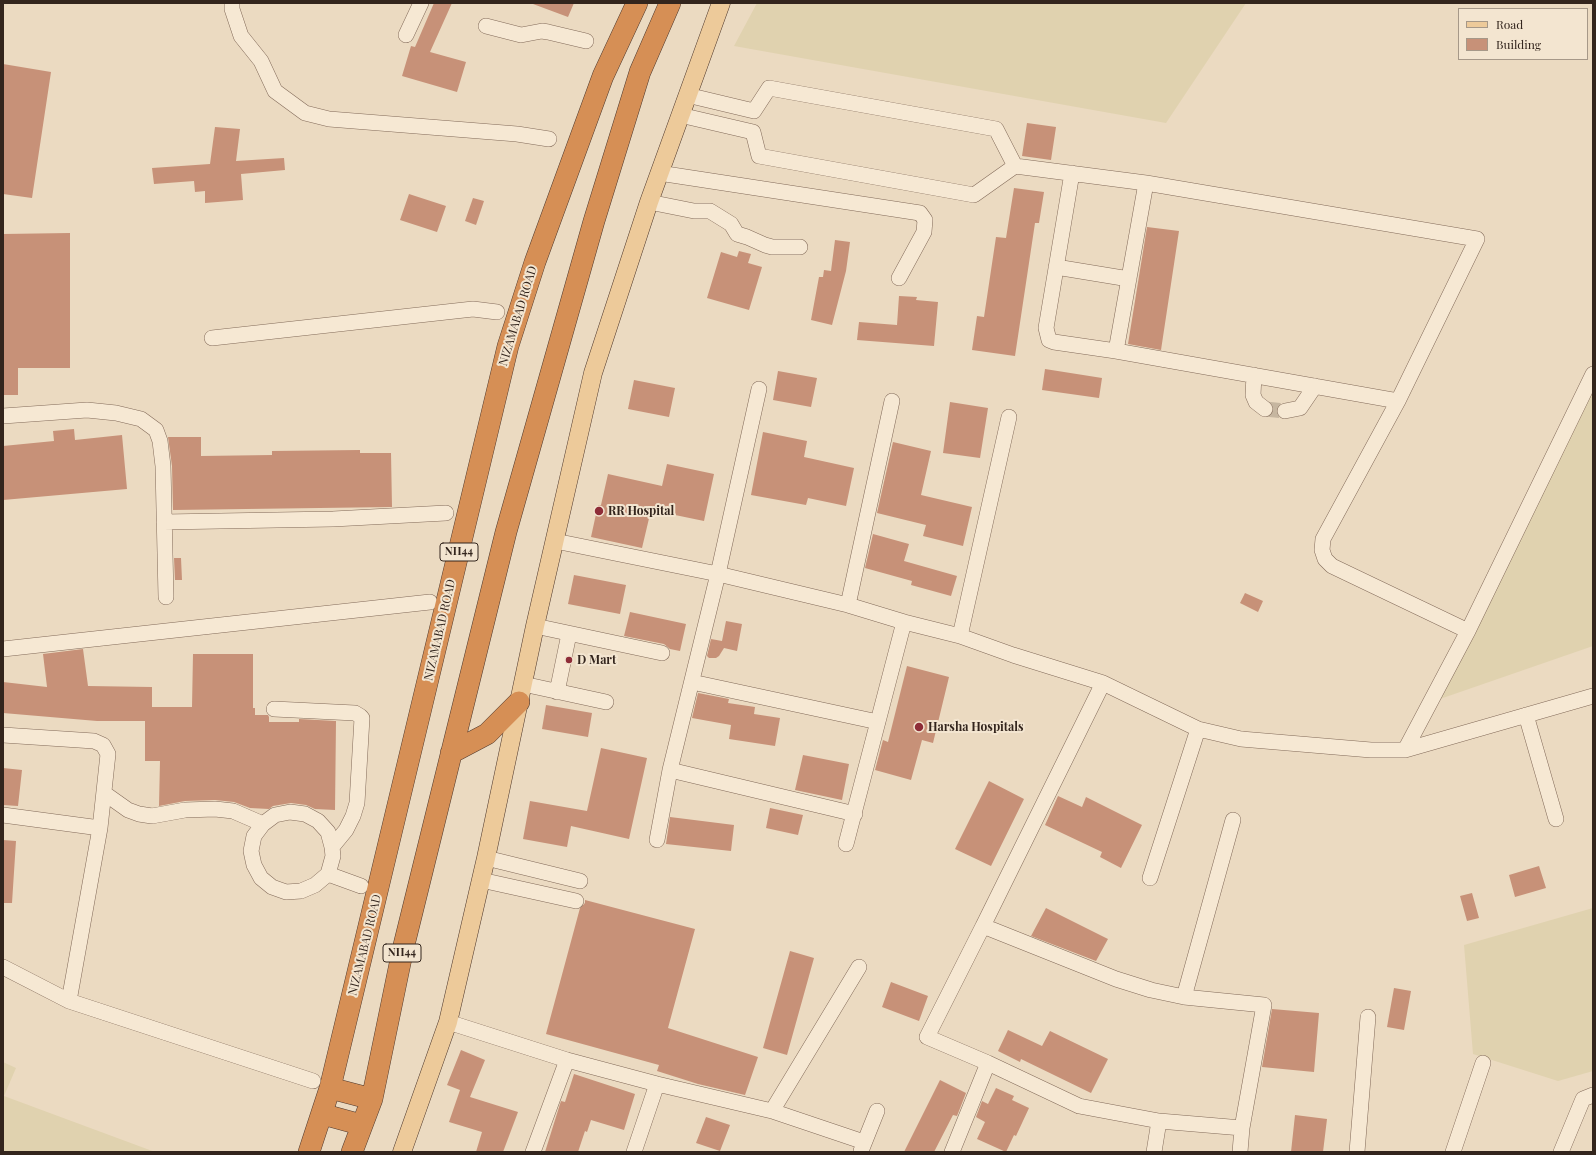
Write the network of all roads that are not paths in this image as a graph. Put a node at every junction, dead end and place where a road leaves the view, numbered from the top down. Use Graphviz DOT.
graph roads {
  1 [pos="232,3"];
  2 [pos="421,3"];
  3 [pos="637,3"];
  4 [pos="670,3"];
  5 [pos="721,3"];
  6 [pos="486,26"];
  7 [pos="406,35"];
  8 [pos="586,41"];
  9 [pos="686,95"];
  10 [pos="680,115"];
  11 [pos="549,139"];
  12 [pos="1015,166"];
  13 [pos="659,173"];
  14 [pos="1072,173"];
  15 [pos="1146,183"];
  16 [pos="649,202"];
  17 [pos="800,247"];
  18 [pos="1056,267"];
  19 [pos="899,278"];
  20 [pos="1129,279"];
  21 [pos="497,312"];
  22 [pos="212,338"];
  23 [pos="1116,351"];
  24 [pos="1593,374"];
  25 [pos="1254,376"];
  26 [pos="1315,386"];
  27 [pos="759,389"];
  28 [pos="892,400"];
  29 [pos="1398,401"];
  30 [pos="1266,409"];
  31 [pos="1285,411"];
  32 [pos="3,416"];
  33 [pos="1009,417"];
  34 [pos="446,513"];
  35 [pos="164,522"];
  36 [pos="555,541"];
  37 [pos="718,574"];
  38 [pos="166,597"];
  39 [pos="430,602"];
  40 [pos="848,605"];
  41 [pos="904,622"];
  42 [pos="534,626"];
  43 [pos="1468,631"];
  44 [pos="569,634"];
  45 [pos="960,636"];
  46 [pos="3,649"];
  47 [pos="662,653"];
  48 [pos="692,682"];
  49 [pos="1103,683"];
  50 [pos="557,692"];
  51 [pos="521,693"];
  52 [pos="1593,696"];
  53 [pos="606,702"];
  54 [pos="274,708"];
  55 [pos="1526,715"];
  56 [pos="878,722"];
  57 [pos="1198,729"];
  58 [pos="3,735"];
  59 [pos="1405,750"];
  60 [pos="451,753"];
  61 [pos="670,770"];
  62 [pos="104,793"];
  63 [pos="855,814"];
  64 [pos="3,815"];
  65 [pos="1556,819"];
  66 [pos="1234,820"];
  67 [pos="263,824"];
  68 [pos="100,828"];
  69 [pos="657,840"];
  70 [pos="846,844"];
  71 [pos="332,847"];
  72 [pos="486,858"];
  73 [pos="328,874"];
  74 [pos="1150,878"];
  75 [pos="481,880"];
  76 [pos="580,881"];
  77 [pos="361,886"];
  78 [pos="576,901"];
  79 [pos="983,926"];
  80 [pos="859,967"];
  81 [pos="3,968"];
  82 [pos="1184,997"];
  83 [pos="69,1001"];
  84 [pos="1368,1017"];
  85 [pos="448,1022"];
  86 [pos="567,1060"];
  87 [pos="988,1063"];
  88 [pos="1483,1063"];
  89 [pos="322,1084"];
  90 [pos="657,1084"];
  91 [pos="1593,1095"];
  92 [pos="372,1099"];
  93 [pos="772,1111"];
  94 [pos="877,1111"];
  95 [pos="322,1114"];
  96 [pos="1159,1121"];
  97 [pos="362,1125"];
  98 [pos="1242,1128"];
  99 [pos="862,1147"];
  100 [pos="309,1152"];
  101 [pos="352,1152"];
  102 [pos="402,1152"];
  103 [pos="533,1152"];
  104 [pos="634,1152"];
  105 [pos="952,1152"];
  106 [pos="1154,1152"];
  107 [pos="1240,1152"];
  108 [pos="1357,1152"];
  109 [pos="1453,1152"];
  110 [pos="1561,1152"];
  1 -- 11 [label="street"];
  2 -- 7 [label="street"];
  3 -- 89 [label="highway, NIZAMABAD ROAD / NH44"];
  4 -- 60 [label="highway, NH44"];
  5 -- 9 [label="main road"];
  6 -- 8 [label="street"];
  9 -- 10 [label="main road"];
  9 -- 12 [label="street"];
  10 -- 12 [label="street"];
  10 -- 13 [label="main road"];
  12 -- 14 [label="street"];
  13 -- 16 [label="main road"];
  13 -- 19 [label="street"];
  14 -- 15 [label="street"];
  14 -- 18 [label="street"];
  15 -- 20 [label="street"];
  15 -- 29 [label="street"];
  16 -- 17 [label="street"];
  16 -- 36 [label="main road"];
  18 -- 20 [label="street"];
  18 -- 23 [label="street"];
  20 -- 23 [label="street"];
  21 -- 22 [label="street"];
  23 -- 25 [label="street"];
  24 -- 43 [label="street"];
  25 -- 26 [label="street"];
  25 -- 30 [label="street"];
  26 -- 29 [label="street"];
  26 -- 31 [label="street"];
  27 -- 37 [label="street"];
  28 -- 40 [label="street"];
  29 -- 43 [label="street"];
  32 -- 35 [label="street"];
  33 -- 45 [label="street"];
  34 -- 35 [label="street"];
  35 -- 38 [label="street"];
  36 -- 37 [label="street"];
  36 -- 42 [label="main road"];
  37 -- 40 [label="street"];
  37 -- 48 [label="street"];
  39 -- 46 [label="street"];
  40 -- 41 [label="street"];
  41 -- 45 [label="street"];
  41 -- 56 [label="street"];
  42 -- 44 [label="street"];
  42 -- 51 [label="main road"];
  43 -- 59 [label="street"];
  44 -- 47 [label="street"];
  44 -- 50 [label="street"];
  45 -- 49 [label="street"];
  48 -- 56 [label="street"];
  48 -- 61 [label="street"];
  49 -- 57 [label="street"];
  49 -- 79 [label="street"];
  50 -- 51 [label="street"];
  50 -- 53 [label="street"];
  51 -- 60 [label="highway"];
  51 -- 72 [label="main road"];
  52 -- 55 [label="street"];
  54 -- 71 [label="street"];
  55 -- 59 [label="street"];
  55 -- 65 [label="street"];
  56 -- 63 [label="street"];
  57 -- 59 [label="street"];
  57 -- 74 [label="street"];
  58 -- 62 [label="street"];
  60 -- 92 [label="highway, NH44"];
  61 -- 63 [label="street"];
  61 -- 69 [label="street"];
  62 -- 67 [label="street"];
  62 -- 68 [label="street"];
  63 -- 70 [label="street"];
  64 -- 68 [label="street"];
  66 -- 82 [label="street"];
  67 -- 71 [label="street"];
  67 -- 73 [label="street"];
  68 -- 83 [label="street"];
  71 -- 73 [label="street"];
  72 -- 75 [label="main road"];
  72 -- 76 [label="street"];
  73 -- 77 [label="street"];
  75 -- 78 [label="street"];
  75 -- 85 [label="main road"];
  79 -- 82 [label="street"];
  79 -- 87 [label="street"];
  80 -- 93 [label="street"];
  81 -- 83 [label="street"];
  82 -- 98 [label="street"];
  83 -- 89 [label="street"];
  84 -- 108 [label="street"];
  85 -- 86 [label="street"];
  85 -- 102 [label="main road"];
  86 -- 90 [label="street"];
  86 -- 103 [label="street"];
  87 -- 96 [label="street"];
  87 -- 105 [label="street"];
  88 -- 109 [label="street"];
  89 -- 92 [label="highway"];
  89 -- 95 [label="highway, NIZAMABAD ROAD / NH44"];
  90 -- 93 [label="street"];
  90 -- 104 [label="street"];
  91 -- 110 [label="street"];
  92 -- 97 [label="highway, NH44"];
  93 -- 99 [label="street"];
  94 -- 99 [label="street"];
  95 -- 97 [label="highway"];
  95 -- 100 [label="highway, NIZAMABAD ROAD / NH44"];
  96 -- 98 [label="street"];
  96 -- 106 [label="street"];
  97 -- 101 [label="highway, NH44"];
  98 -- 107 [label="street"];
}
